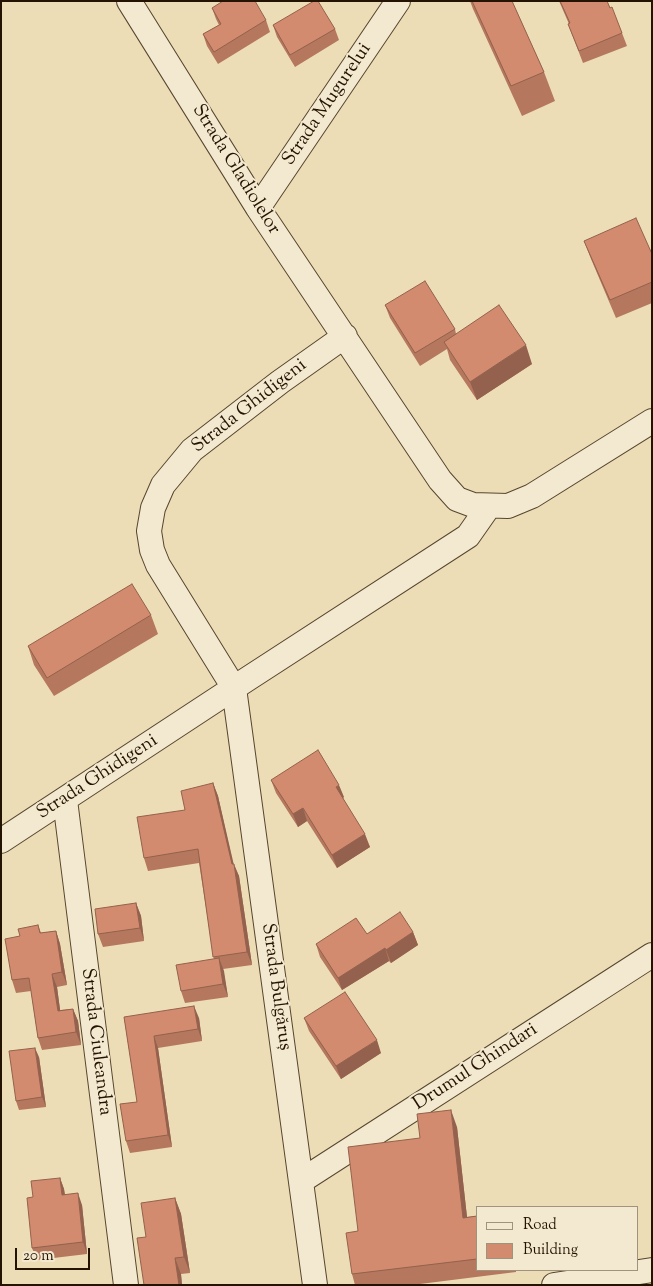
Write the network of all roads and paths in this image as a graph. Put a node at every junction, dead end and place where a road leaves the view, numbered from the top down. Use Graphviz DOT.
graph roads {
  1 [pos="129,1"];
  2 [pos="398,1"];
  3 [pos="258,208"];
  4 [pos="345,336"];
  5 [pos="652,421"];
  6 [pos="489,506"];
  7 [pos="234,688"];
  8 [pos="65,800"];
  9 [pos="1,842"];
  10 [pos="652,955"];
  11 [pos="301,1181"];
  12 [pos="652,1270"];
  13 [pos="126,1285"];
  14 [pos="315,1285"];
  15 [pos="554,1285"];
  1 -- 3 [label="street, Strada Gladiolelor"];
  2 -- 3 [label="street, Strada Mugurelui"];
  3 -- 4 [label="street, Strada Gladiolelor"];
  4 -- 6 [label="street"];
  4 -- 7 [label="street, Strada Ghidigeni"];
  5 -- 6 [label="street"];
  6 -- 7 [label="street"];
  7 -- 8 [label="street, Strada Ghidigeni"];
  7 -- 11 [label="street, Strada Bulgăruș"];
  8 -- 9 [label="street, Strada Ghidigeni"];
  8 -- 13 [label="street, Strada Ciuleandra"];
  10 -- 11 [label="street, Drumul Ghindari"];
  11 -- 14 [label="street, Strada Bulgăruș"];
  12 -- 15 [label="street"];
}
